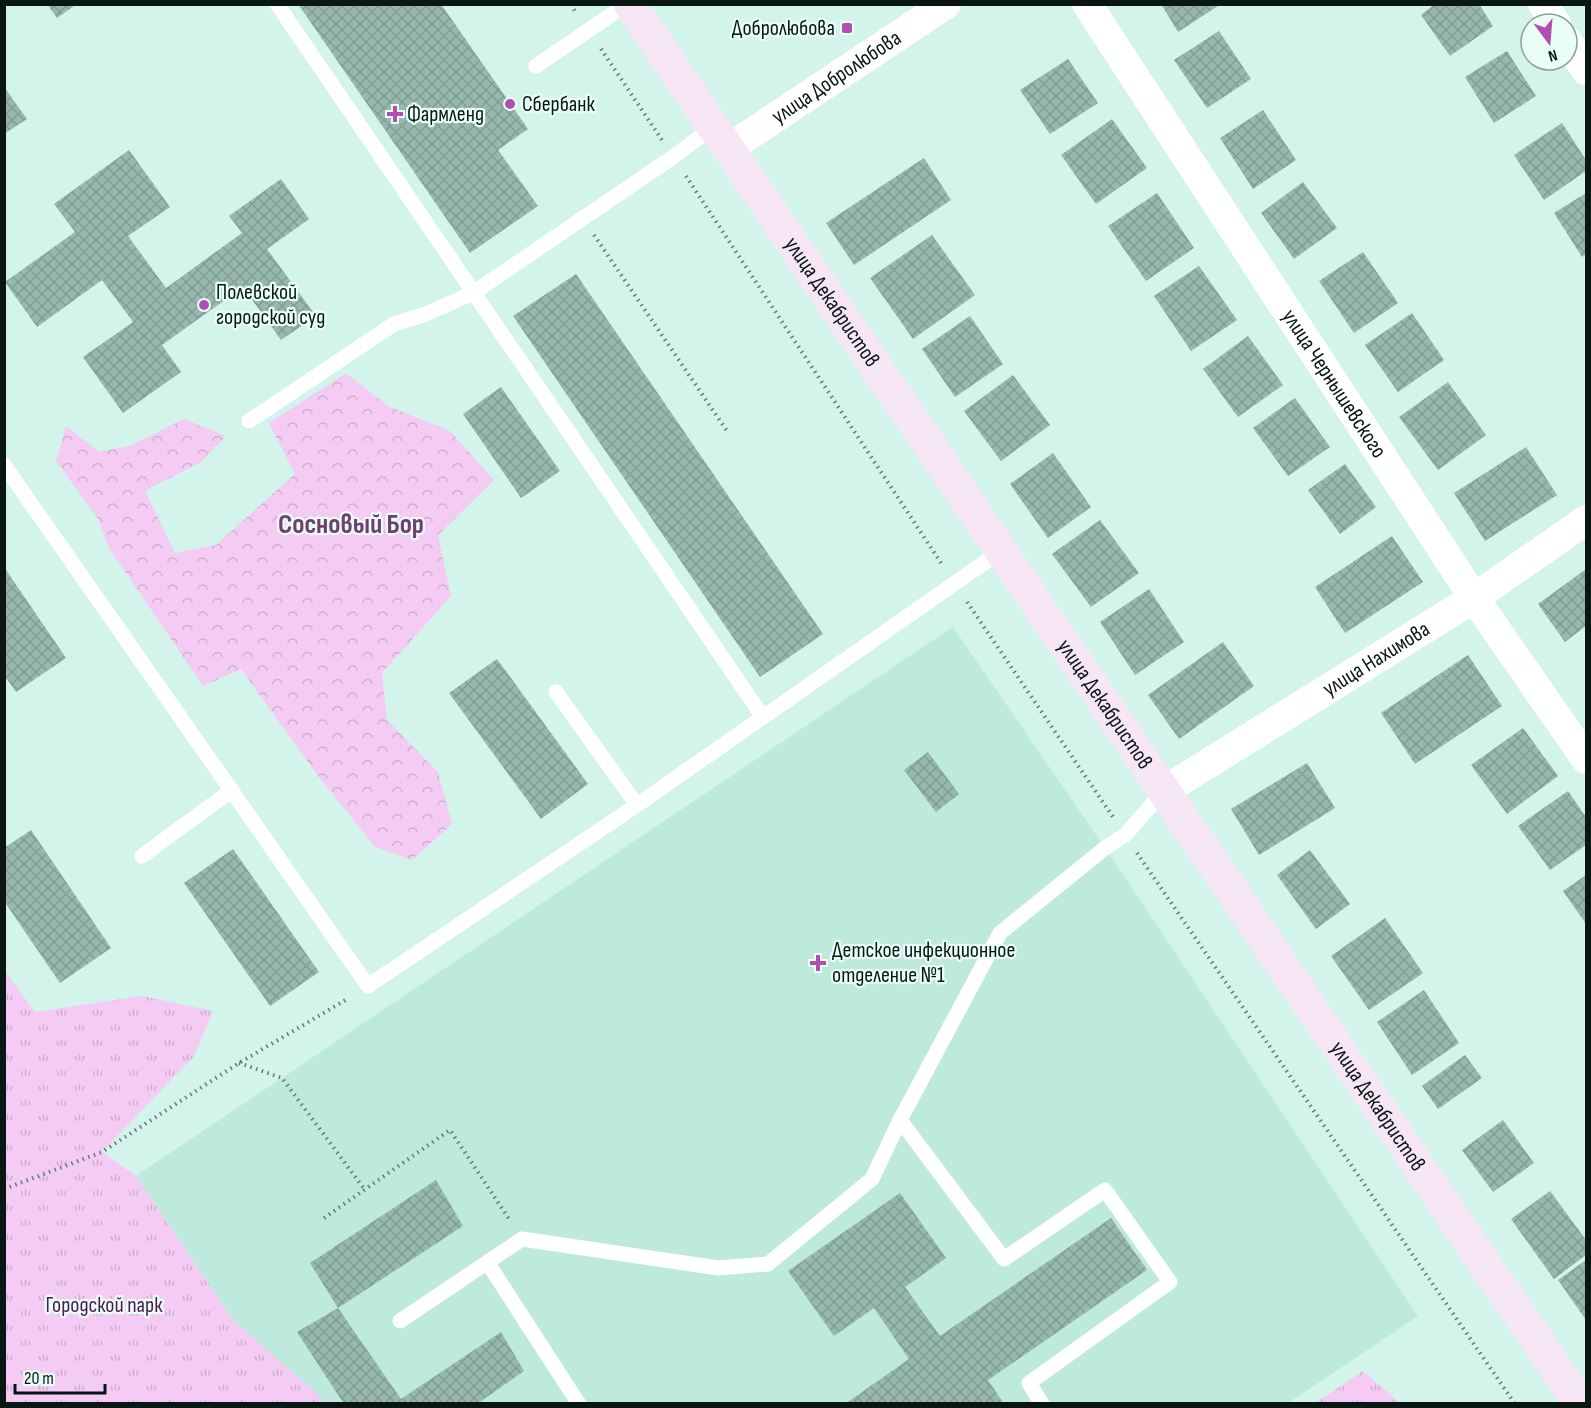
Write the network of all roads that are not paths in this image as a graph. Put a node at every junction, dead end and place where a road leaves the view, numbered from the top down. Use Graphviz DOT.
graph roads {
  1 [pos="277,4"];
  2 [pos="629,4"];
  3 [pos="946,4"];
  4 [pos="1087,4"];
  5 [pos="536,66"];
  6 [pos="721,138"];
  7 [pos="473,293"];
  8 [pos="249,422"];
  9 [pos="4,465"];
  10 [pos="1587,520"];
  11 [pos="1001,550"];
  12 [pos="1474,598"];
  13 [pos="556,692"];
  14 [pos="763,717"];
  15 [pos="1587,759"];
  16 [pos="231,790"];
  17 [pos="1164,791"];
  18 [pos="637,805"];
  19 [pos="142,856"];
  20 [pos="900,1120"];
  21 [pos="487,1262"];
  22 [pos="400,1321"];
  23 [pos="579,1404"];
  24 [pos="1042,1404"];
  25 [pos="1580,1404"];
  1 -- 7 [label="lane"];
  2 -- 5 [label="lane"];
  2 -- 6 [label="street, улица Декабристов"];
  3 -- 6 [label="street, улица Добролюбова"];
  4 -- 12 [label="street, улица Чернышевского"];
  6 -- 7 [label="lane"];
  6 -- 11 [label="street, улица Декабристов"];
  7 -- 8 [label="lane"];
  7 -- 14 [label="lane"];
  9 -- 16 [label="lane"];
  10 -- 12 [label="street, улица Нахимова"];
  11 -- 14 [label="lane"];
  11 -- 17 [label="street, улица Декабристов"];
  12 -- 15 [label="street, улица Чернышевского"];
  12 -- 17 [label="street, улица Нахимова"];
  13 -- 18 [label="lane"];
  14 -- 18 [label="lane"];
  16 -- 18 [label="lane"];
  16 -- 19 [label="lane"];
  17 -- 20 [label="lane"];
  17 -- 25 [label="street, улица Декабристов"];
  20 -- 21 [label="lane"];
  20 -- 24 [label="lane"];
  21 -- 22 [label="lane"];
  21 -- 23 [label="lane"];
}
